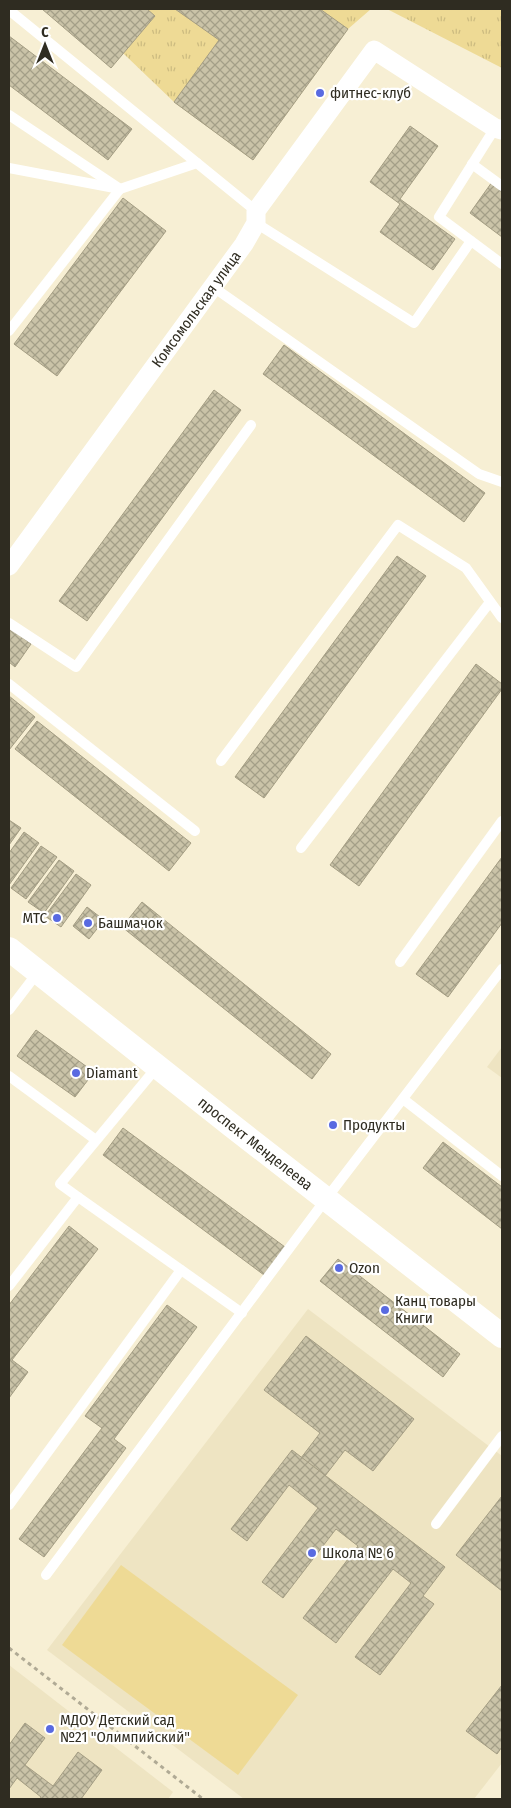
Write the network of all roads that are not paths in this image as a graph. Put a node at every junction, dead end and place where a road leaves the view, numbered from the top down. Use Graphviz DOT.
graph roads {
  1 [pos="9,10"];
  2 [pos="9,115"];
  3 [pos="499,129"];
  4 [pos="197,163"];
  5 [pos="472,164"];
  6 [pos="9,168"];
  7 [pos="502,186"];
  8 [pos="120,189"];
  9 [pos="256,216"];
  10 [pos="471,241"];
  11 [pos="502,264"];
  12 [pos="213,288"];
  13 [pos="9,330"];
  14 [pos="251,425"];
  15 [pos="502,482"];
  16 [pos="9,566"];
  17 [pos="490,602"];
  18 [pos="502,618"];
  19 [pos="9,623"];
  20 [pos="9,684"];
  21 [pos="221,761"];
  22 [pos="502,821"];
  23 [pos="195,831"];
  24 [pos="301,848"];
  25 [pos="9,949"];
  26 [pos="400,962"];
  27 [pos="502,969"];
  28 [pos="38,972"];
  29 [pos="9,1010"];
  30 [pos="157,1067"];
  31 [pos="9,1076"];
  32 [pos="403,1100"];
  33 [pos="96,1140"];
  34 [pos="502,1176"];
  35 [pos="78,1197"];
  36 [pos="326,1199"];
  37 [pos="181,1270"];
  38 [pos="9,1286"];
  39 [pos="242,1313"];
  40 [pos="502,1336"];
  41 [pos="502,1436"];
  42 [pos="9,1505"];
  43 [pos="436,1524"];
  44 [pos="46,1575"];
  1 -- 4 [label="lane"];
  2 -- 8 [label="lane"];
  3 -- 5 [label="lane"];
  3 -- 9 [label="street, Комсомольская улица"];
  4 -- 8 [label="lane"];
  4 -- 9 [label="lane"];
  5 -- 7 [label="lane"];
  5 -- 10 [label="lane"];
  6 -- 8 [label="lane"];
  8 -- 13 [label="lane"];
  9 -- 10 [label="lane"];
  9 -- 12 [label="street, Комсомольская улица"];
  10 -- 11 [label="lane"];
  12 -- 15 [label="lane"];
  12 -- 16 [label="street, Комсомольская улица"];
  14 -- 19 [label="lane"];
  17 -- 18 [label="lane"];
  17 -- 21 [label="lane"];
  17 -- 24 [label="lane"];
  20 -- 23 [label="lane"];
  22 -- 26 [label="lane"];
  25 -- 28 [label="street, проспект Менделеева"];
  27 -- 32 [label="lane"];
  28 -- 29 [label="lane"];
  28 -- 30 [label="street, проспект Менделеева"];
  30 -- 33 [label="lane"];
  30 -- 36 [label="street, проспект Менделеева"];
  31 -- 33 [label="lane"];
  32 -- 34 [label="lane"];
  32 -- 36 [label="lane"];
  33 -- 35 [label="lane"];
  35 -- 37 [label="lane"];
  35 -- 38 [label="lane"];
  36 -- 39 [label="lane"];
  36 -- 40 [label="street, проспект Менделеева"];
  37 -- 39 [label="lane"];
  37 -- 42 [label="lane"];
  39 -- 44 [label="lane"];
  41 -- 43 [label="lane"];
}
